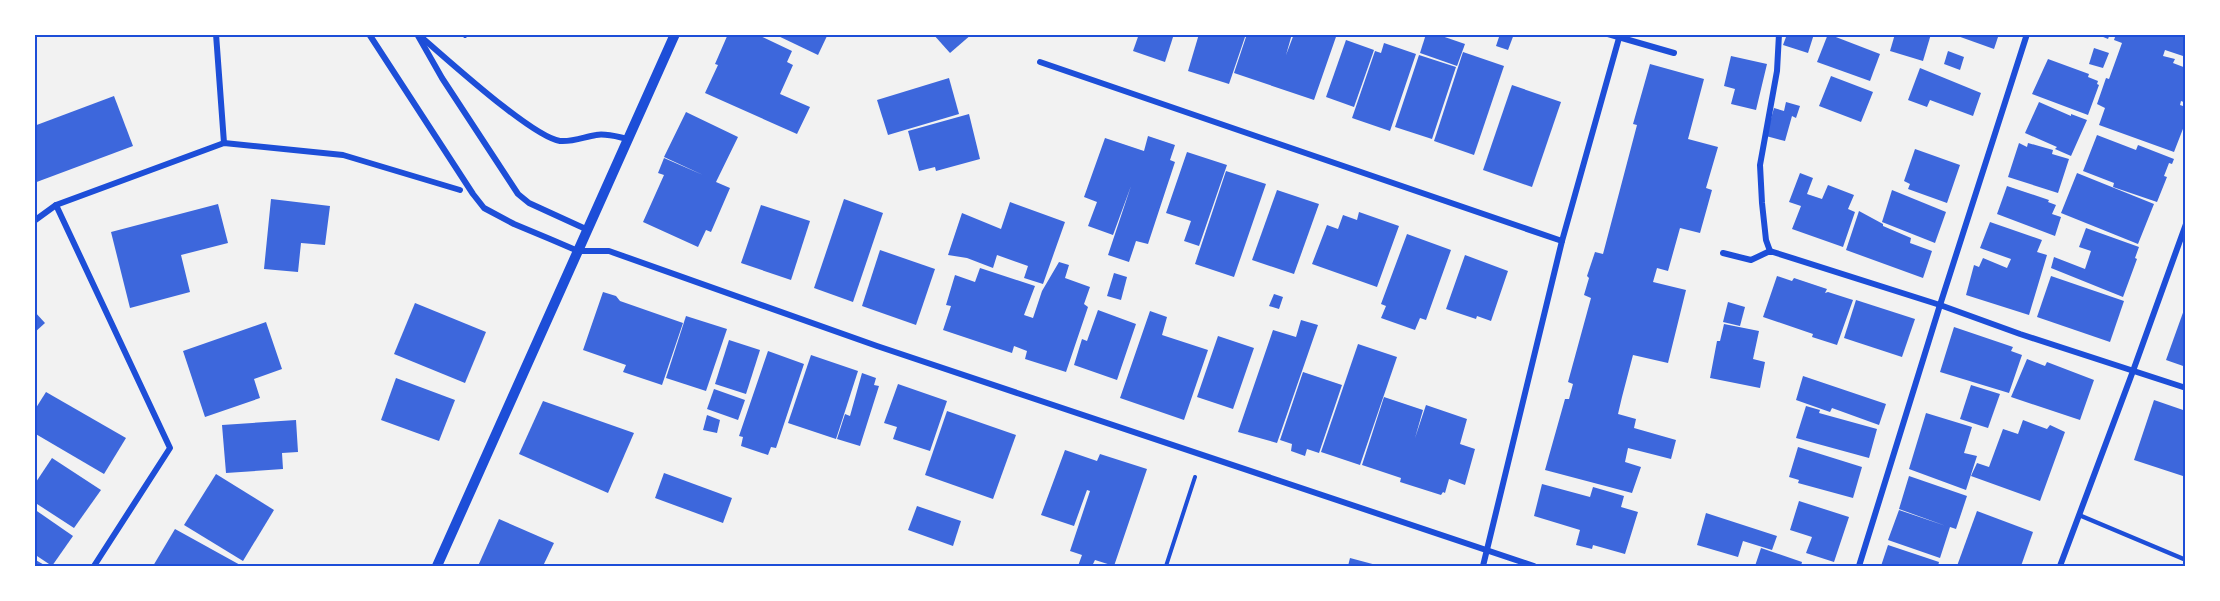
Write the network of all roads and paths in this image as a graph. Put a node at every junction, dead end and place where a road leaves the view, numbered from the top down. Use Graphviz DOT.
graph roads {
  1 [pos="216,34"];
  2 [pos="369,34"];
  3 [pos="418,34"];
  4 [pos="675,34"];
  5 [pos="1608,34"];
  6 [pos="1779,34"];
  7 [pos="2027,34"];
  8 [pos="1619,38"];
  9 [pos="1674,53"];
  10 [pos="1040,62"];
  11 [pos="629,139"];
  12 [pos="224,143"];
  13 [pos="460,190"];
  14 [pos="56,204"];
  15 [pos="34,220"];
  16 [pos="2186,224"];
  17 [pos="588,230"];
  18 [pos="1562,241"];
  19 [pos="578,251"];
  20 [pos="1770,251"];
  21 [pos="1723,253"];
  22 [pos="1940,305"];
  23 [pos="2133,371"];
  24 [pos="2186,388"];
  25 [pos="1194,477"];
  26 [pos="2079,515"];
  27 [pos="1488,551"];
  28 [pos="2186,560"];
  29 [pos="94,567"];
  30 [pos="437,567"];
  31 [pos="1166,567"];
  32 [pos="1483,567"];
  33 [pos="1534,567"];
  34 [pos="1859,567"];
  35 [pos="2060,567"];
  1 -- 12 [label="street"];
  2 -- 19 [label="street"];
  3 -- 11 [label="street"];
  3 -- 17 [label="street"];
  4 -- 11 [label="street"];
  5 -- 8 [label="street"];
  6 -- 20 [label="street"];
  7 -- 22 [label="street"];
  8 -- 9 [label="street"];
  8 -- 18 [label="street"];
  10 -- 18 [label="street"];
  11 -- 17 [label="street"];
  12 -- 13 [label="street"];
  12 -- 14 [label="street"];
  14 -- 15 [label="street"];
  14 -- 29 [label="street"];
  16 -- 23 [label="street"];
  17 -- 19 [label="street"];
  18 -- 27 [label="street"];
  19 -- 27 [label="street"];
  19 -- 30 [label="street"];
  20 -- 21 [label="street"];
  20 -- 22 [label="street"];
  22 -- 23 [label="street"];
  22 -- 34 [label="street"];
  23 -- 24 [label="street"];
  23 -- 26 [label="street"];
  25 -- 31 [label="path"];
  26 -- 28 [label="lane"];
  26 -- 35 [label="street"];
  27 -- 32 [label="street"];
  27 -- 33 [label="street"];
}
